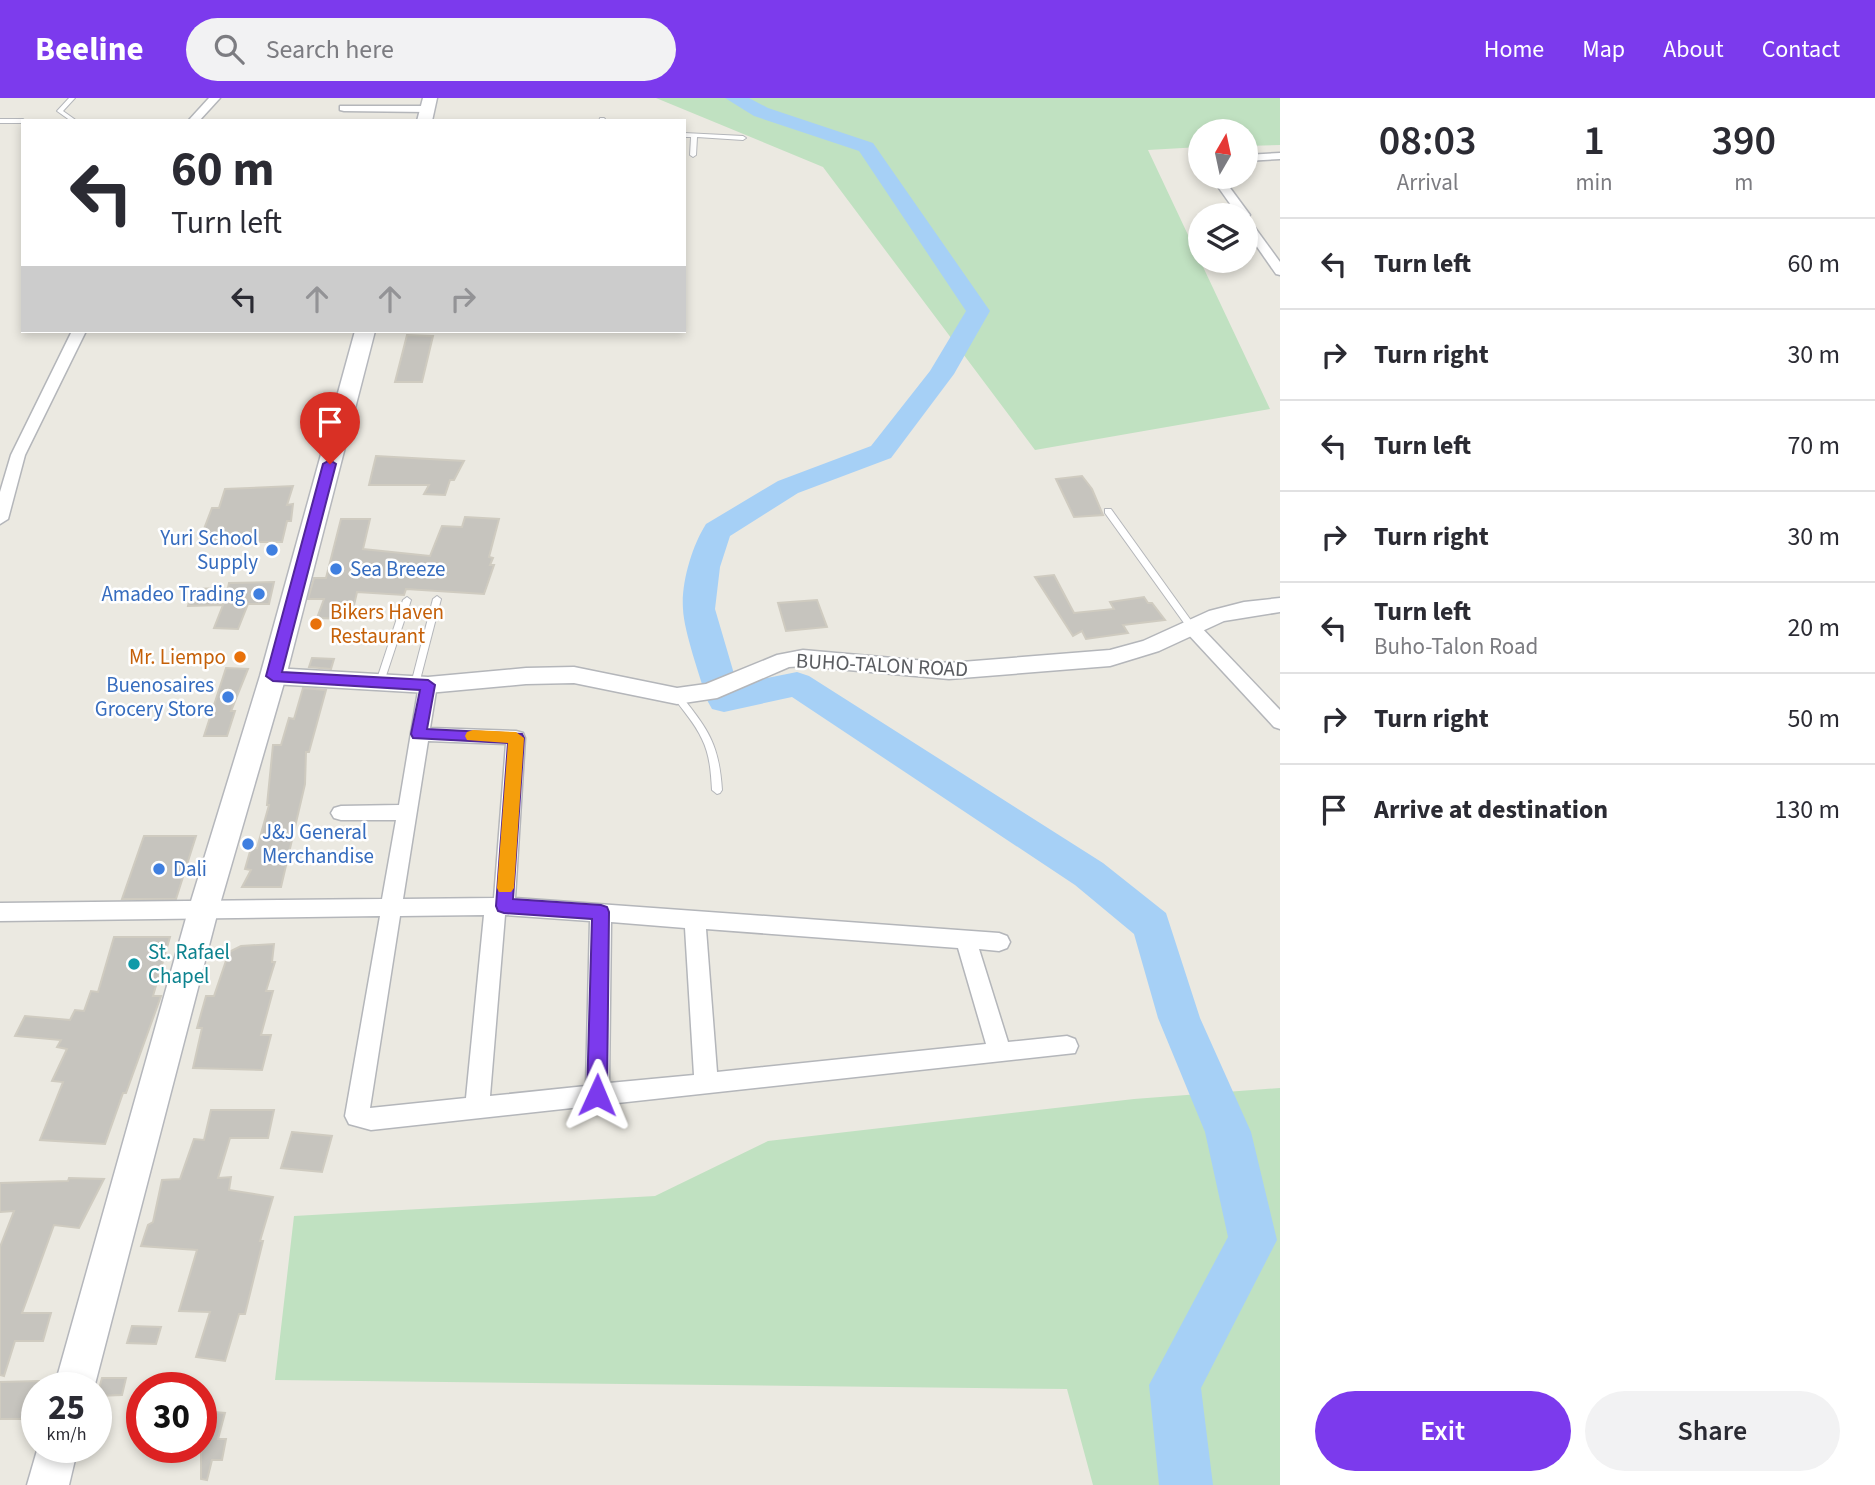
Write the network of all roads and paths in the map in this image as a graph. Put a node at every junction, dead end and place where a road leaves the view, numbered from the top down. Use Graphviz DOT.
graph roads {
  1 [pos="72,98"];
  2 [pos="215,98"];
  3 [pos="344,108"];
  4 [pos="427,109"];
  5 [pos="72,119"];
  6 [pos="195,119"];
  7 [pos="0,121"];
  8 [pos="21,121"];
  9 [pos="686,135"];
  10 [pos="694,136"];
  11 [pos="743,138"];
  12 [pos="693,155"];
  13 [pos="1280,156"];
  14 [pos="1258,157"];
  15 [pos="1258,240"];
  16 [pos="1280,271"];
  17 [pos="78,333"];
  18 [pos="364,333"];
  19 [pos="1108,511"];
  20 [pos="0,519"];
  21 [pos="437,599"];
  22 [pos="407,600"];
  23 [pos="1280,605"];
  24 [pos="1192,628"];
  25 [pos="273,676"];
  26 [pos="380,682"];
  27 [pos="421,685"];
  28 [pos="677,696"];
  29 [pos="1280,722"];
  30 [pos="419,734"];
  31 [pos="717,790"];
  32 [pos="406,812"];
  33 [pos="341,813"];
  34 [pos="390,906"];
  35 [pos="500,906"];
  36 [pos="203,911"];
  37 [pos="0,912"];
  38 [pos="601,912"];
  39 [pos="695,920"];
  40 [pos="966,940"];
  41 [pos="999,942"];
  42 [pos="1066,1046"];
  43 [pos="1000,1053"];
  44 [pos="706,1084"];
  45 [pos="597,1095"];
  46 [pos="477,1108"];
  47 [pos="78,1372"];
  48 [pos="54,1463"];
  49 [pos="48,1485"];
  1 -- 5 [label="lane"];
  2 -- 6 [label="street"];
  3 -- 4 [label="street"];
  7 -- 8 [label="lane"];
  9 -- 10 [label="lane"];
  10 -- 11 [label="lane"];
  10 -- 12 [label="lane"];
  13 -- 14 [label="street"];
  15 -- 16 [label="street"];
  17 -- 20 [label="street"];
  18 -- 25 [label="main road"];
  19 -- 24 [label="lane"];
  21 -- 27 [label="lane"];
  22 -- 26 [label="lane"];
  23 -- 24 [label="street, BUHO-TALON ROAD"];
  24 -- 28 [label="street, BUHO-TALON ROAD"];
  24 -- 29 [label="street"];
  25 -- 26 [label="street, BUHO-TALON ROAD"];
  25 -- 36 [label="main road"];
  26 -- 27 [label="street, BUHO-TALON ROAD"];
  27 -- 28 [label="street, BUHO-TALON ROAD"];
  27 -- 30 [label="street"];
  28 -- 31 [label="lane"];
  30 -- 32 [label="street"];
  30 -- 35 [label="street"];
  32 -- 33 [label="street"];
  32 -- 34 [label="street"];
  34 -- 35 [label="street"];
  34 -- 36 [label="street"];
  34 -- 46 [label="street"];
  35 -- 38 [label="street"];
  35 -- 46 [label="street"];
  36 -- 37 [label="street"];
  36 -- 47 [label="main road"];
  38 -- 39 [label="street"];
  38 -- 45 [label="street"];
  39 -- 40 [label="street"];
  39 -- 44 [label="street"];
  40 -- 41 [label="street"];
  40 -- 43 [label="street"];
  42 -- 43 [label="street"];
  43 -- 44 [label="street"];
  44 -- 45 [label="street"];
  45 -- 46 [label="street"];
  48 -- 49 [label="main road"];
}
